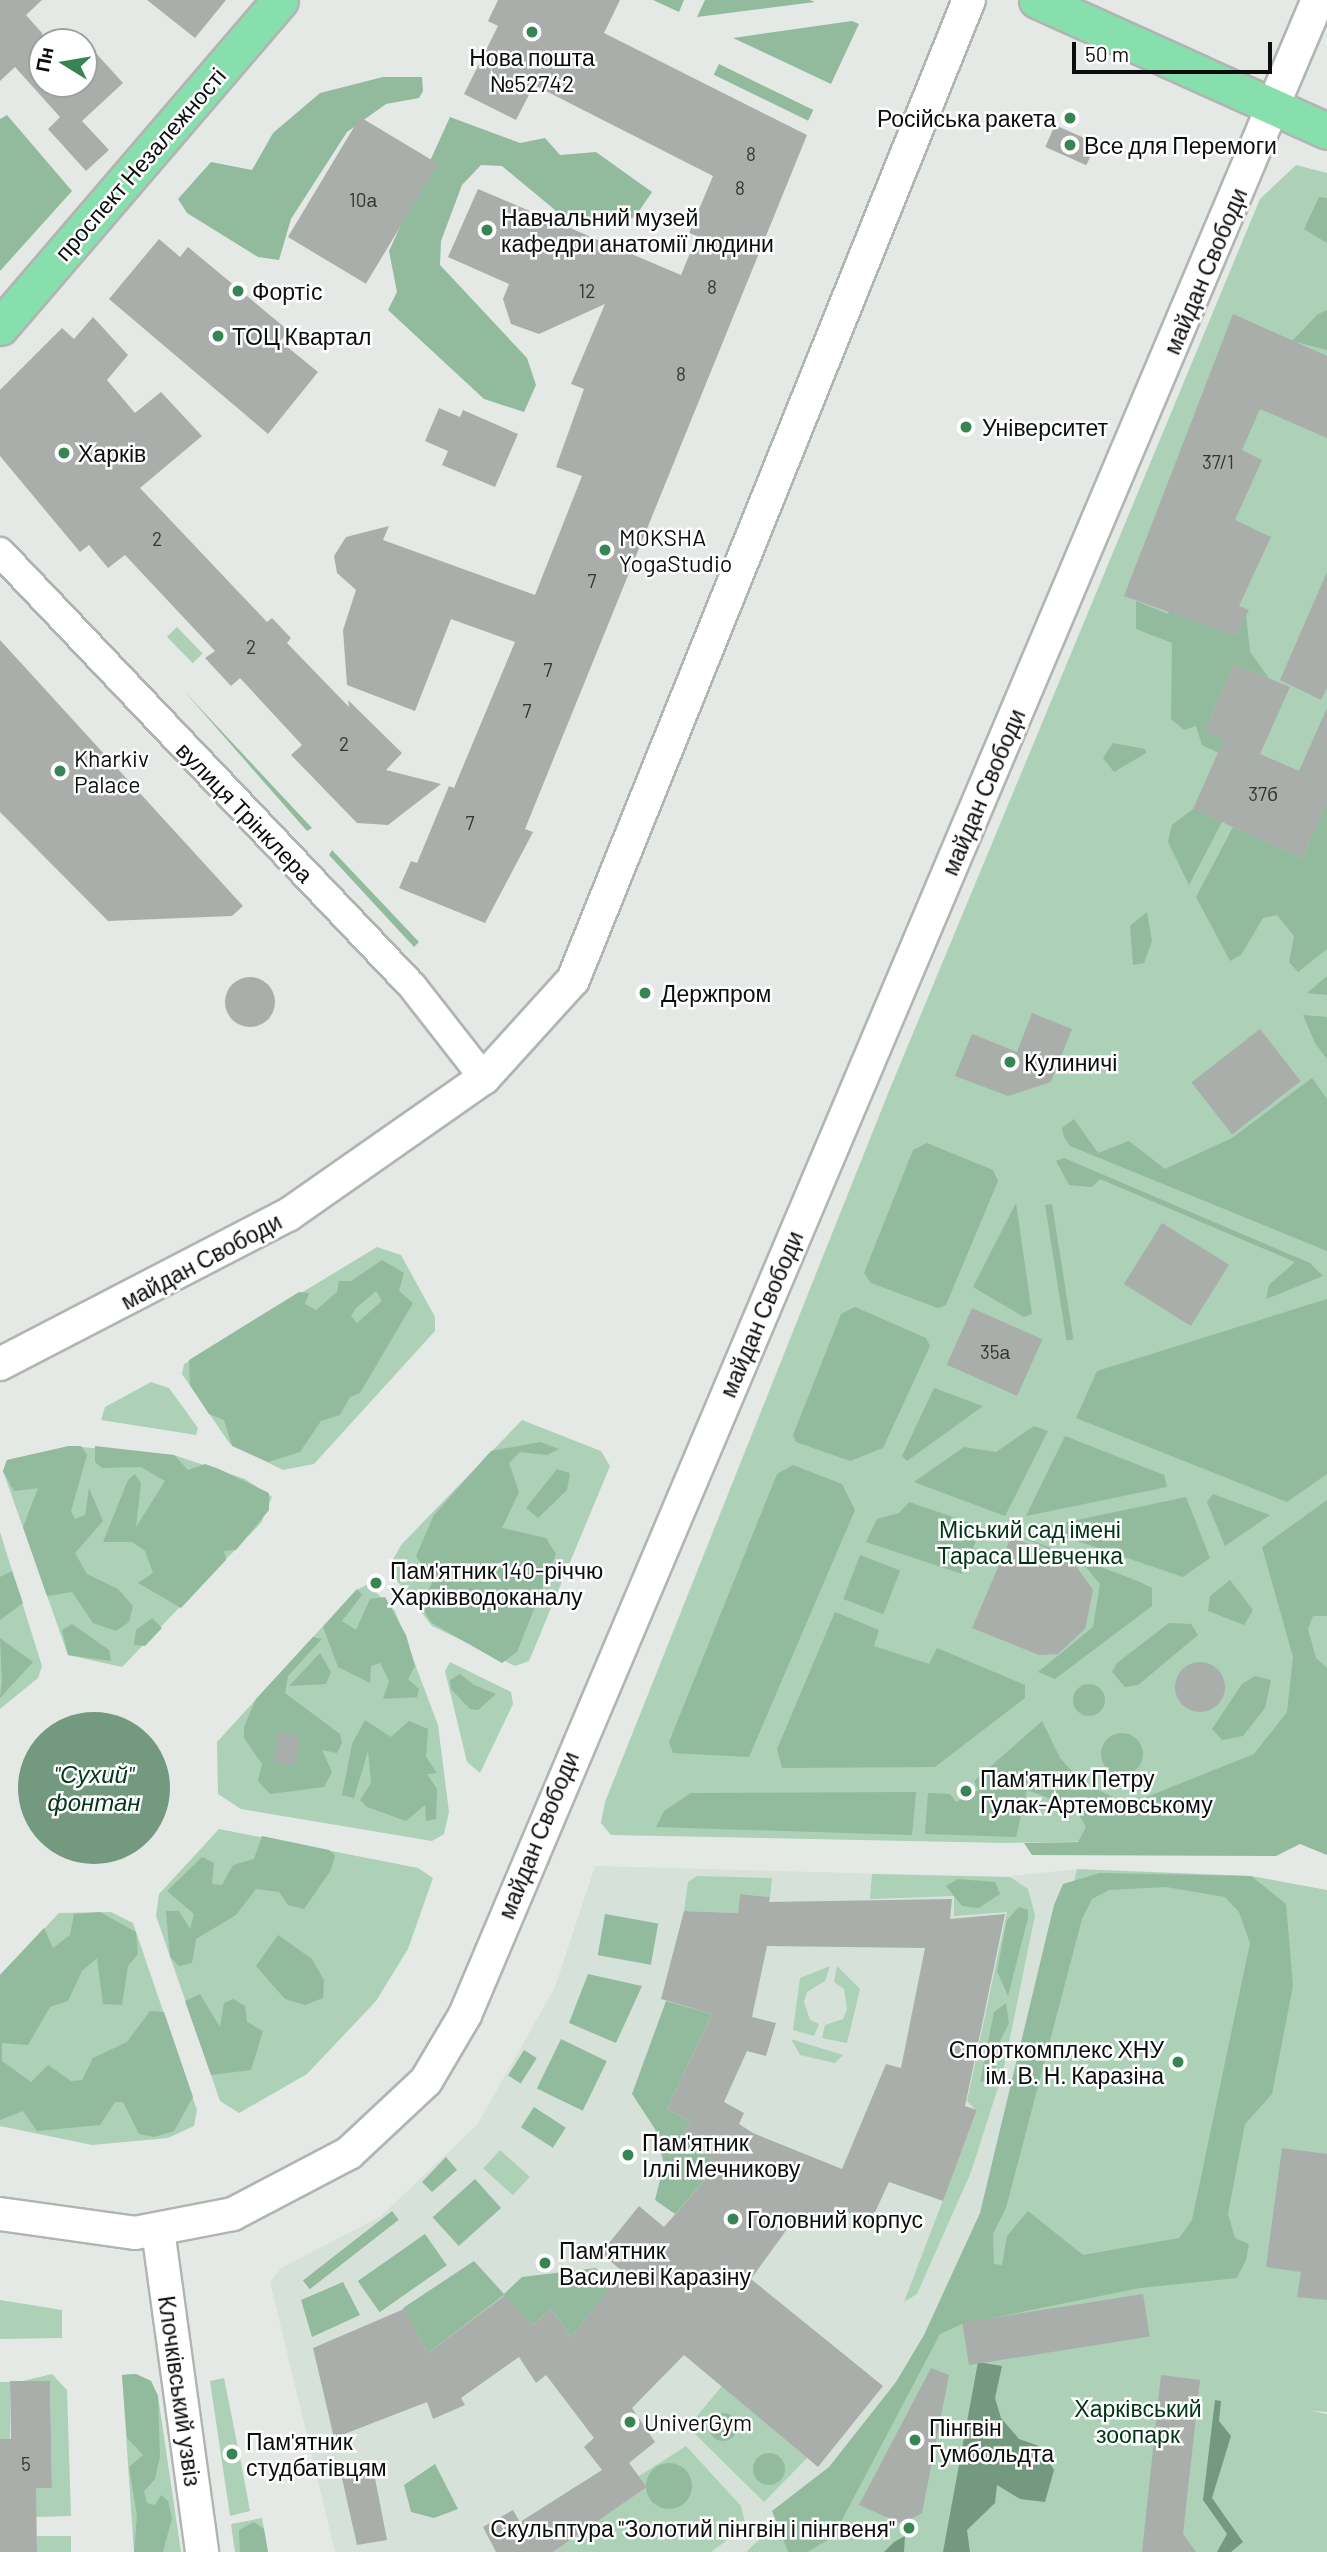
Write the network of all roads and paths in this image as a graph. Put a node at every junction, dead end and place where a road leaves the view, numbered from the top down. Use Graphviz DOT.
graph roads {
  1 [pos="279,0"];
  2 [pos="969,0"];
  3 [pos="1037,0"];
  4 [pos="1318,0"];
  5 [pos="1274,108"];
  6 [pos="1327,131"];
  7 [pos="0,327"];
  8 [pos="0,552"];
  9 [pos="484,1078"];
  10 [pos="0,1364"];
  11 [pos="0,2214"];
  12 [pos="158,2230"];
  13 [pos="202,2552"];
  1 -- 7 [label="main road, проспект Незалежності"];
  2 -- 9 [label="main road, майдан Свободи"];
  3 -- 5 [label="main road"];
  4 -- 5 [label="main road, майдан Свободи"];
  5 -- 6 [label="main road"];
  5 -- 12 [label="main road, майдан Свободи"];
  8 -- 9 [label="street, вулиця Трінклера"];
  9 -- 10 [label="main road, майдан Свободи"];
  11 -- 12 [label="main road, майдан Свободи"];
  12 -- 13 [label="main road, Клочківський узвіз"];
}
